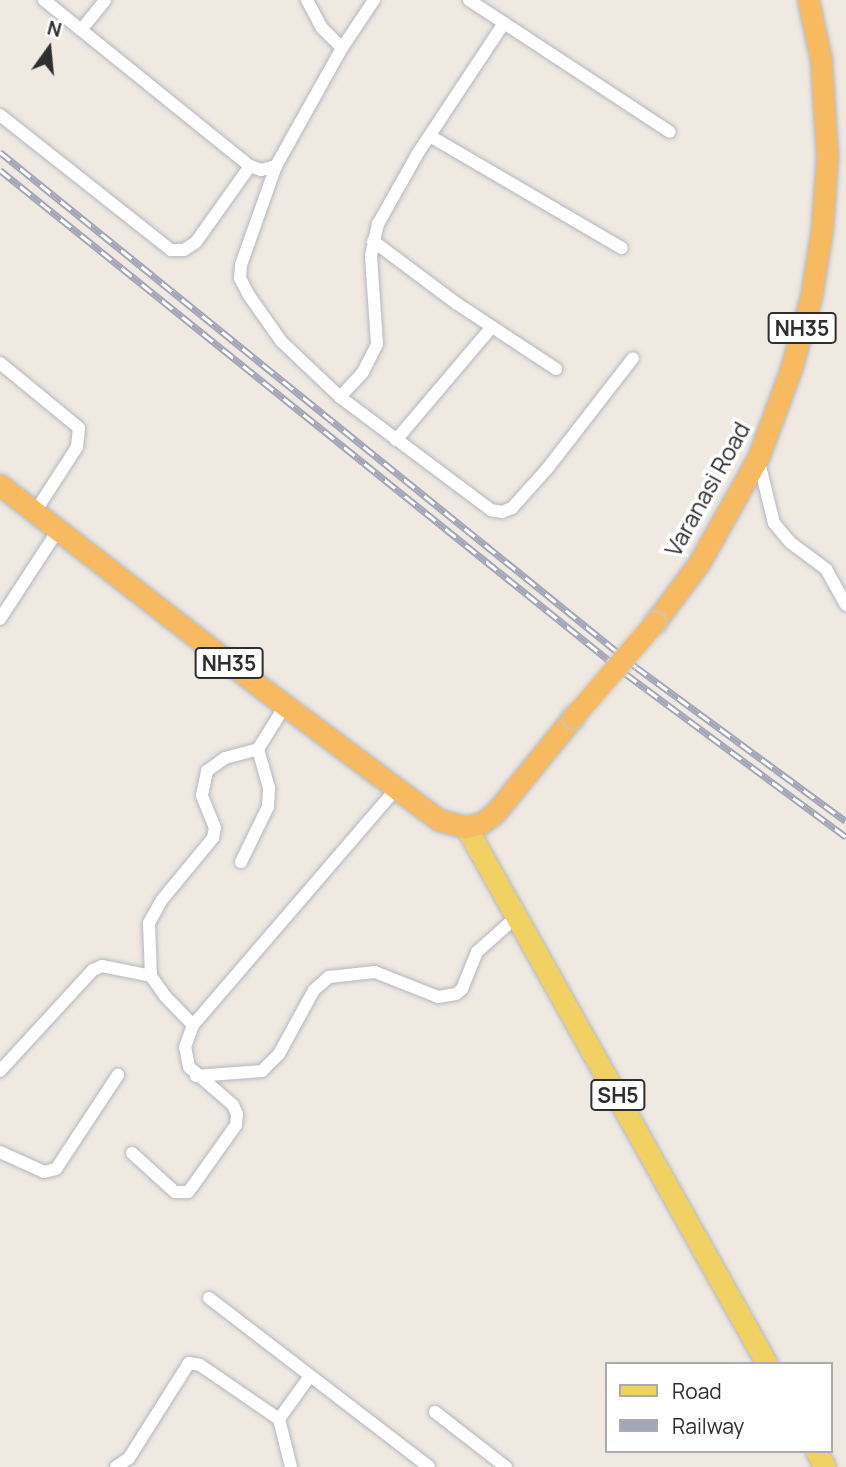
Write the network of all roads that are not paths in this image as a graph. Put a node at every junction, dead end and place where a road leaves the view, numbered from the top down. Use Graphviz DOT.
graph roads {
  1 [pos="44,0"];
  2 [pos="105,0"];
  3 [pos="307,0"];
  4 [pos="373,0"];
  5 [pos="469,0"];
  6 [pos="808,0"];
  7 [pos="504,23"];
  8 [pos="81,30"];
  9 [pos="342,48"];
  10 [pos="0,115"];
  11 [pos="670,132"];
  12 [pos="430,136"];
  13 [pos="250,166"];
  14 [pos="276,166"];
  15 [pos="373,241"];
  16 [pos="622,248"];
  17 [pos="492,327"];
  18 [pos="633,358"];
  19 [pos="0,363"];
  20 [pos="556,369"];
  21 [pos="340,397"];
  22 [pos="396,440"];
  23 [pos="758,458"];
  24 [pos="0,485"];
  25 [pos="35,512"];
  26 [pos="58,530"];
  27 [pos="845,602"];
  28 [pos="0,619"];
  29 [pos="285,706"];
  30 [pos="258,749"];
  31 [pos="397,788"];
  32 [pos="466,827"];
  33 [pos="241,862"];
  34 [pos="515,918"];
  35 [pos="151,976"];
  36 [pos="193,1025"];
  37 [pos="0,1071"];
  38 [pos="118,1076"];
  39 [pos="196,1076"];
  40 [pos="0,1152"];
  41 [pos="132,1153"];
  42 [pos="209,1298"];
  43 [pos="765,1362"];
  44 [pos="310,1376"];
  45 [pos="435,1412"];
  46 [pos="279,1419"];
  47 [pos="117,1467"];
  48 [pos="291,1467"];
  49 [pos="429,1467"];
  50 [pos="506,1467"];
  1 -- 8 [label="street"];
  2 -- 8 [label="street"];
  3 -- 9 [label="street"];
  4 -- 9 [label="street"];
  5 -- 7 [label="street"];
  6 -- 23 [label="highway, Varanasi Road / NH35"];
  7 -- 11 [label="street"];
  7 -- 12 [label="street"];
  8 -- 13 [label="street"];
  9 -- 14 [label="street"];
  10 -- 13 [label="street"];
  12 -- 15 [label="street"];
  12 -- 16 [label="street"];
  13 -- 14 [label="street"];
  14 -- 21 [label="street"];
  15 -- 17 [label="street"];
  15 -- 21 [label="street"];
  17 -- 20 [label="street"];
  17 -- 22 [label="street"];
  18 -- 22 [label="street"];
  19 -- 25 [label="street"];
  21 -- 22 [label="street"];
  23 -- 27 [label="street"];
  23 -- 32 [label="highway, Varanasi Road / NH35, bridge"];
  24 -- 25 [label="highway, NH35"];
  25 -- 26 [label="highway, NH35"];
  26 -- 28 [label="street"];
  26 -- 29 [label="highway, NH35"];
  29 -- 30 [label="street"];
  29 -- 31 [label="highway, NH35"];
  30 -- 33 [label="street"];
  30 -- 35 [label="street"];
  31 -- 32 [label="highway, NH35"];
  31 -- 36 [label="street"];
  32 -- 34 [label="main road, SH5"];
  34 -- 39 [label="street"];
  34 -- 43 [label="main road, SH5"];
  35 -- 36 [label="street"];
  35 -- 37 [label="street"];
  36 -- 39 [label="street"];
  38 -- 40 [label="street"];
  39 -- 41 [label="street"];
  42 -- 44 [label="street"];
  44 -- 46 [label="street"];
  44 -- 49 [label="street"];
  45 -- 50 [label="street"];
  46 -- 47 [label="street"];
  46 -- 48 [label="street"];
}
